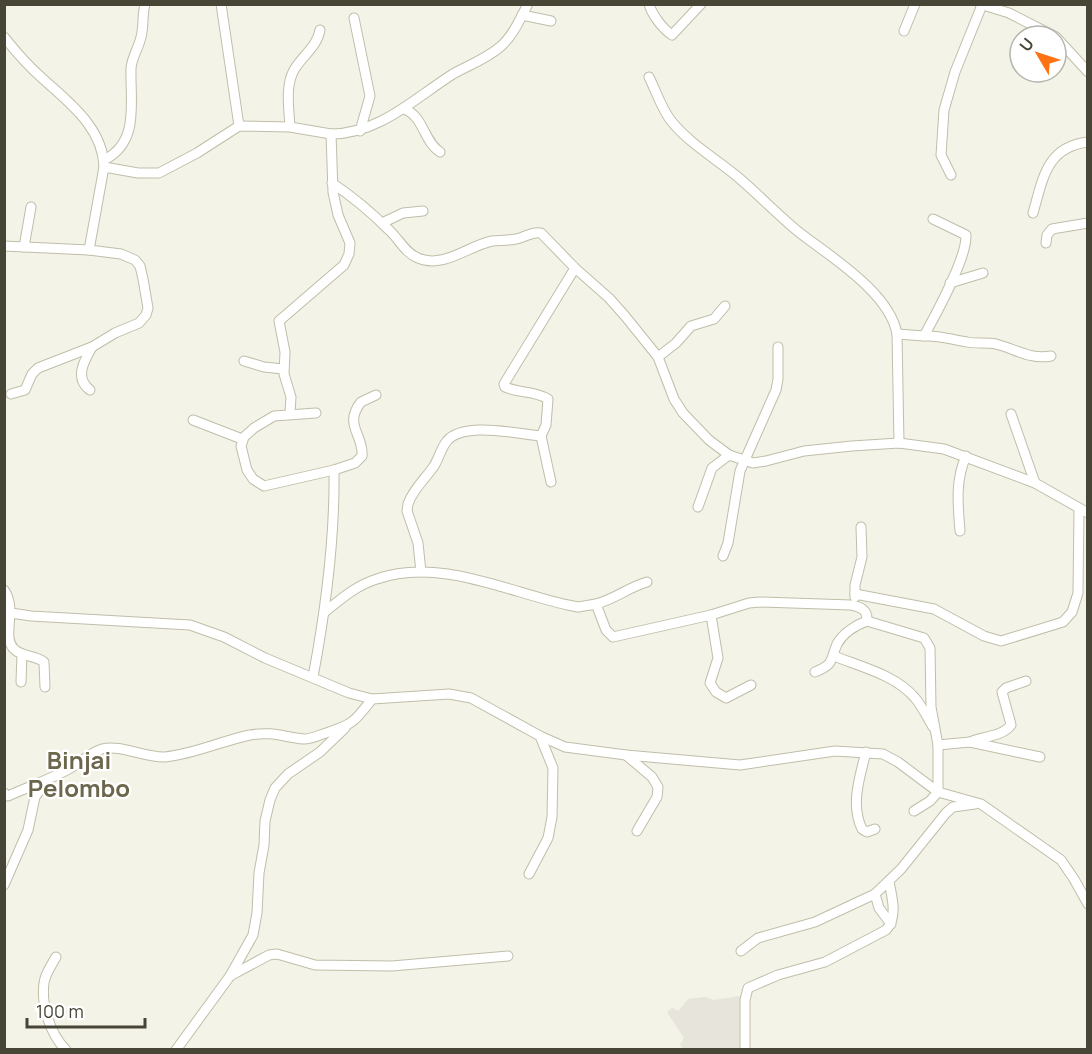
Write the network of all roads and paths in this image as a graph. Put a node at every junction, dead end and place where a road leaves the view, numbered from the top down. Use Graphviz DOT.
graph roads {
  1 [pos="145,4"];
  2 [pos="221,4"];
  3 [pos="528,4"];
  4 [pos="649,4"];
  5 [pos="701,4"];
  6 [pos="915,4"];
  7 [pos="1001,4"];
  8 [pos="981,5"];
  9 [pos="1009,13"];
  10 [pos="522,15"];
  11 [pos="354,18"];
  12 [pos="551,21"];
  13 [pos="1030,24"];
  14 [pos="320,30"];
  15 [pos="904,31"];
  16 [pos="4,37"];
  17 [pos="1068,51"];
  18 [pos="1088,72"];
  19 [pos="649,77"];
  20 [pos="404,109"];
  21 [pos="239,126"];
  22 [pos="290,127"];
  23 [pos="360,131"];
  24 [pos="331,134"];
  25 [pos="1088,142"];
  26 [pos="440,152"];
  27 [pos="104,163"];
  28 [pos="951,175"];
  29 [pos="332,183"];
  30 [pos="31,207"];
  31 [pos="423,211"];
  32 [pos="1033,213"];
  33 [pos="933,219"];
  34 [pos="382,223"];
  35 [pos="1088,223"];
  36 [pos="1046,243"];
  37 [pos="4,246"];
  38 [pos="24,247"];
  39 [pos="88,250"];
  40 [pos="575,268"];
  41 [pos="983,273"];
  42 [pos="950,283"];
  43 [pos="725,306"];
  44 [pos="897,334"];
  45 [pos="924,336"];
  46 [pos="92,347"];
  47 [pos="778,347"];
  48 [pos="1051,356"];
  49 [pos="658,357"];
  50 [pos="244,361"];
  51 [pos="284,369"];
  52 [pos="90,390"];
  53 [pos="11,394"];
  54 [pos="376,395"];
  55 [pos="290,413"];
  56 [pos="316,413"];
  57 [pos="1011,414"];
  58 [pos="193,420"];
  59 [pos="541,436"];
  60 [pos="242,439"];
  61 [pos="899,443"];
  62 [pos="729,455"];
  63 [pos="966,456"];
  64 [pos="744,461"];
  65 [pos="334,470"];
  66 [pos="551,482"];
  67 [pos="1035,483"];
  68 [pos="698,507"];
  69 [pos="1083,511"];
  70 [pos="861,527"];
  71 [pos="960,531"];
  72 [pos="723,556"];
  73 [pos="421,572"];
  74 [pos="647,582"];
  75 [pos="4,590"];
  76 [pos="855,594"];
  77 [pos="597,604"];
  78 [pos="856,606"];
  79 [pos="326,610"];
  80 [pos="11,613"];
  81 [pos="711,615"];
  82 [pos="867,621"];
  83 [pos="22,654"];
  84 [pos="834,656"];
  85 [pos="815,672"];
  86 [pos="313,676"];
  87 [pos="1026,681"];
  88 [pos="21,682"];
  89 [pos="751,685"];
  90 [pos="45,687"];
  91 [pos="372,699"];
  92 [pos="347,727"];
  93 [pos="937,734"];
  94 [pos="540,736"];
  95 [pos="970,742"];
  96 [pos="938,745"];
  97 [pos="866,752"];
  98 [pos="626,755"];
  99 [pos="1040,757"];
  100 [pos="47,780"];
  101 [pos="938,792"];
  102 [pos="4,793"];
  103 [pos="981,804"];
  104 [pos="914,811"];
  105 [pos="875,829"];
  106 [pos="638,831"];
  107 [pos="529,874"];
  108 [pos="889,882"];
  109 [pos="4,885"];
  110 [pos="875,894"];
  111 [pos="1088,904"];
  112 [pos="891,924"];
  113 [pos="741,951"];
  114 [pos="508,956"];
  115 [pos="56,957"];
  116 [pos="230,976"];
  117 [pos="66,1050"];
  118 [pos="176,1050"];
  119 [pos="745,1050"];
  1 -- 27 [label="street"];
  2 -- 21 [label="street"];
  3 -- 10 [label="street"];
  4 -- 5 [label="street"];
  6 -- 15 [label="street"];
  7 -- 9 [label="street"];
  8 -- 9 [label="street"];
  8 -- 28 [label="street"];
  9 -- 13 [label="street"];
  10 -- 12 [label="street"];
  10 -- 20 [label="street"];
  11 -- 23 [label="street"];
  14 -- 22 [label="street"];
  16 -- 27 [label="street"];
  17 -- 18 [label="street"];
  19 -- 44 [label="street"];
  20 -- 23 [label="street"];
  20 -- 26 [label="street"];
  21 -- 22 [label="street"];
  21 -- 27 [label="street"];
  22 -- 24 [label="street"];
  23 -- 24 [label="street"];
  24 -- 29 [label="street"];
  25 -- 32 [label="street"];
  27 -- 39 [label="street"];
  29 -- 34 [label="street"];
  29 -- 51 [label="street"];
  30 -- 38 [label="street"];
  31 -- 34 [label="street"];
  33 -- 42 [label="street"];
  34 -- 40 [label="street"];
  35 -- 36 [label="street"];
  37 -- 38 [label="street"];
  38 -- 39 [label="street"];
  39 -- 46 [label="street"];
  40 -- 49 [label="street"];
  40 -- 59 [label="street"];
  41 -- 42 [label="street"];
  42 -- 45 [label="street"];
  43 -- 49 [label="street"];
  44 -- 45 [label="street"];
  44 -- 61 [label="street"];
  45 -- 48 [label="street"];
  46 -- 52 [label="street"];
  46 -- 53 [label="street"];
  47 -- 64 [label="street"];
  49 -- 62 [label="street"];
  50 -- 51 [label="street"];
  51 -- 55 [label="street"];
  54 -- 65 [label="street"];
  55 -- 56 [label="street"];
  55 -- 60 [label="street"];
  57 -- 67 [label="street"];
  58 -- 60 [label="street"];
  59 -- 66 [label="street"];
  59 -- 73 [label="street"];
  60 -- 65 [label="street"];
  61 -- 63 [label="street"];
  61 -- 64 [label="street"];
  62 -- 64 [label="street"];
  62 -- 68 [label="street"];
  63 -- 67 [label="street"];
  63 -- 71 [label="street"];
  64 -- 72 [label="street"];
  65 -- 79 [label="street"];
  67 -- 69 [label="street"];
  69 -- 76 [label="street"];
  70 -- 76 [label="street"];
  73 -- 77 [label="street"];
  73 -- 79 [label="street"];
  74 -- 77 [label="street"];
  75 -- 80 [label="street"];
  76 -- 78 [label="street"];
  77 -- 81 [label="street"];
  78 -- 81 [label="street"];
  78 -- 82 [label="street"];
  79 -- 86 [label="street"];
  80 -- 83 [label="street"];
  80 -- 86 [label="street"];
  81 -- 89 [label="street"];
  82 -- 84 [label="street"];
  82 -- 93 [label="street"];
  83 -- 88 [label="street"];
  83 -- 90 [label="street"];
  84 -- 85 [label="street"];
  84 -- 93 [label="street"];
  86 -- 91 [label="street"];
  87 -- 95 [label="street"];
  91 -- 92 [label="street"];
  91 -- 94 [label="street"];
  92 -- 100 [label="street"];
  92 -- 116 [label="street"];
  93 -- 96 [label="street"];
  94 -- 98 [label="street"];
  94 -- 107 [label="street"];
  95 -- 96 [label="street"];
  95 -- 99 [label="street"];
  96 -- 101 [label="street"];
  97 -- 98 [label="street"];
  97 -- 101 [label="street"];
  97 -- 105 [label="street"];
  98 -- 106 [label="street"];
  100 -- 102 [label="street"];
  100 -- 109 [label="street"];
  101 -- 103 [label="street"];
  101 -- 104 [label="street"];
  103 -- 108 [label="street"];
  103 -- 111 [label="street"];
  108 -- 110 [label="street"];
  108 -- 112 [label="street"];
  110 -- 112 [label="street"];
  110 -- 113 [label="street"];
  112 -- 119 [label="street"];
  114 -- 116 [label="street"];
  115 -- 117 [label="street"];
  116 -- 118 [label="street"];
}
